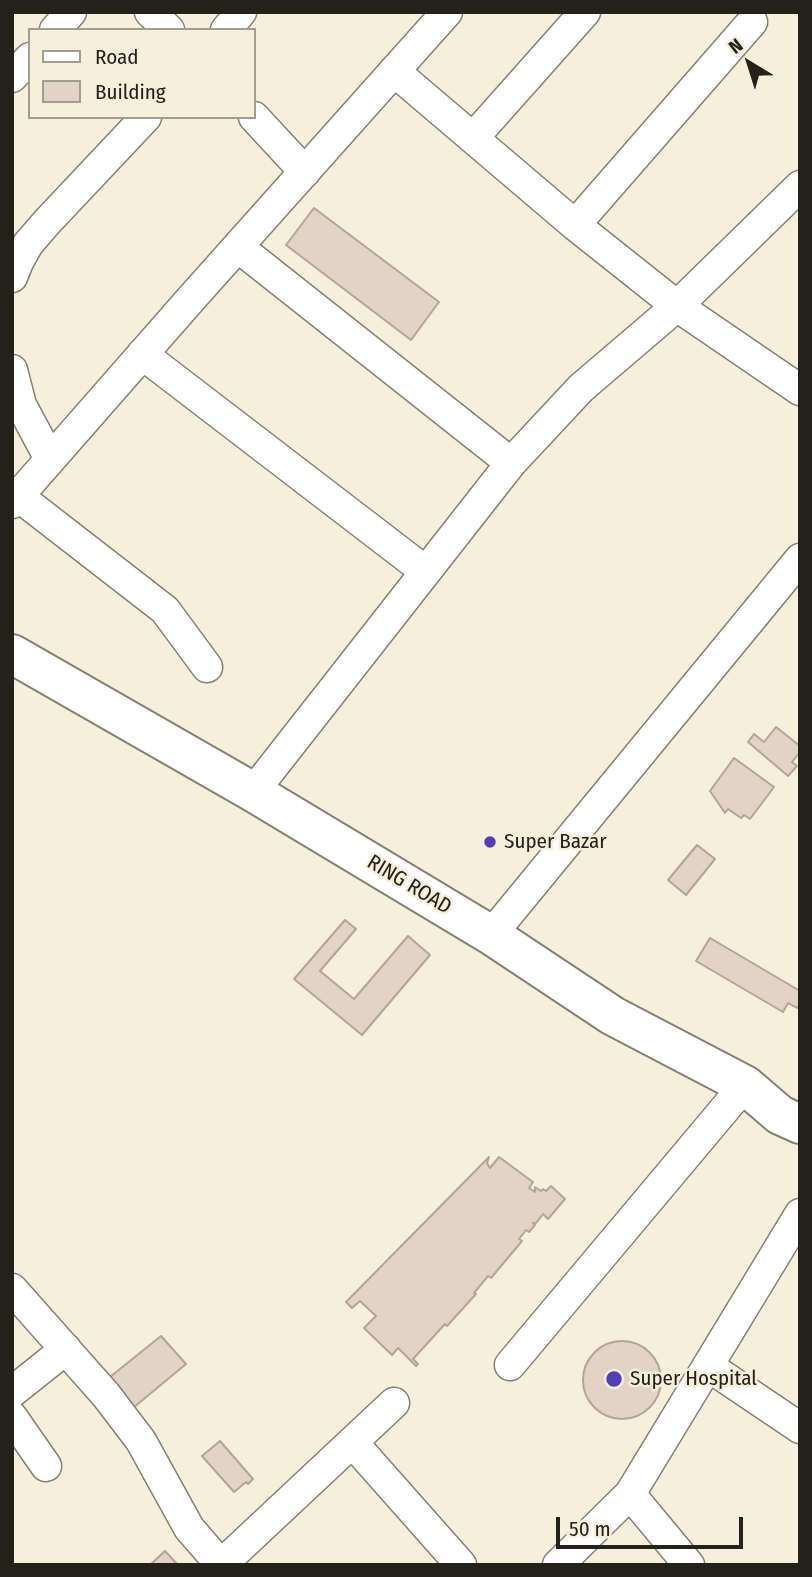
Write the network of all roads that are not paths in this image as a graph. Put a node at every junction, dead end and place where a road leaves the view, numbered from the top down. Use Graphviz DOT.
graph roads {
  1 [pos="71,12"];
  2 [pos="150,12"];
  3 [pos="241,12"];
  4 [pos="447,12"];
  5 [pos="585,12"];
  6 [pos="752,22"];
  7 [pos="57,28"];
  8 [pos="167,28"];
  9 [pos="228,28"];
  10 [pos="28,60"];
  11 [pos="394,71"];
  12 [pos="12,78"];
  13 [pos="144,119"];
  14 [pos="256,119"];
  15 [pos="473,138"];
  16 [pos="305,172"];
  17 [pos="800,186"];
  18 [pos="576,225"];
  19 [pos="238,247"];
  20 [pos="12,277"];
  21 [pos="677,306"];
  22 [pos="142,354"];
  23 [pos="12,370"];
  24 [pos="800,390"];
  25 [pos="50,459"];
  26 [pos="511,463"];
  27 [pos="15,500"];
  28 [pos="800,559"];
  29 [pos="425,571"];
  30 [pos="12,654"];
  31 [pos="207,667"];
  32 [pos="253,792"];
  33 [pos="491,935"];
  34 [pos="745,1085"];
  35 [pos="800,1124"];
  36 [pos="800,1214"];
  37 [pos="12,1289"];
  38 [pos="66,1349"];
  39 [pos="510,1364"];
  40 [pos="708,1366"];
  41 [pos="12,1392"];
  42 [pos="394,1403"];
  43 [pos="12,1417"];
  44 [pos="800,1428"];
  45 [pos="353,1443"];
  46 [pos="46,1466"];
  47 [pos="630,1494"];
  48 [pos="221,1565"];
  49 [pos="461,1565"];
  50 [pos="558,1565"];
  51 [pos="689,1565"];
  1 -- 7 [label="street"];
  2 -- 8 [label="street"];
  3 -- 9 [label="street"];
  4 -- 11 [label="street"];
  5 -- 15 [label="street"];
  6 -- 18 [label="street"];
  10 -- 12 [label="street"];
  11 -- 15 [label="street"];
  11 -- 16 [label="street"];
  13 -- 20 [label="street"];
  14 -- 16 [label="street"];
  15 -- 18 [label="street"];
  16 -- 19 [label="street"];
  17 -- 21 [label="street"];
  18 -- 21 [label="street"];
  19 -- 22 [label="street"];
  19 -- 26 [label="street"];
  21 -- 24 [label="street"];
  21 -- 26 [label="street"];
  22 -- 25 [label="street"];
  22 -- 29 [label="street"];
  23 -- 25 [label="street"];
  25 -- 27 [label="street"];
  26 -- 29 [label="street"];
  27 -- 31 [label="street"];
  28 -- 33 [label="street"];
  29 -- 32 [label="street"];
  30 -- 32 [label="main road, RING ROAD"];
  32 -- 33 [label="main road, RING ROAD"];
  33 -- 34 [label="main road, RING ROAD"];
  34 -- 35 [label="main road, RING ROAD"];
  34 -- 39 [label="street"];
  36 -- 40 [label="street"];
  37 -- 38 [label="street"];
  38 -- 41 [label="street"];
  38 -- 48 [label="street"];
  40 -- 44 [label="street"];
  40 -- 47 [label="street"];
  42 -- 45 [label="street"];
  43 -- 46 [label="street"];
  45 -- 48 [label="street"];
  45 -- 49 [label="street"];
  47 -- 50 [label="street"];
  47 -- 51 [label="street"];
}
